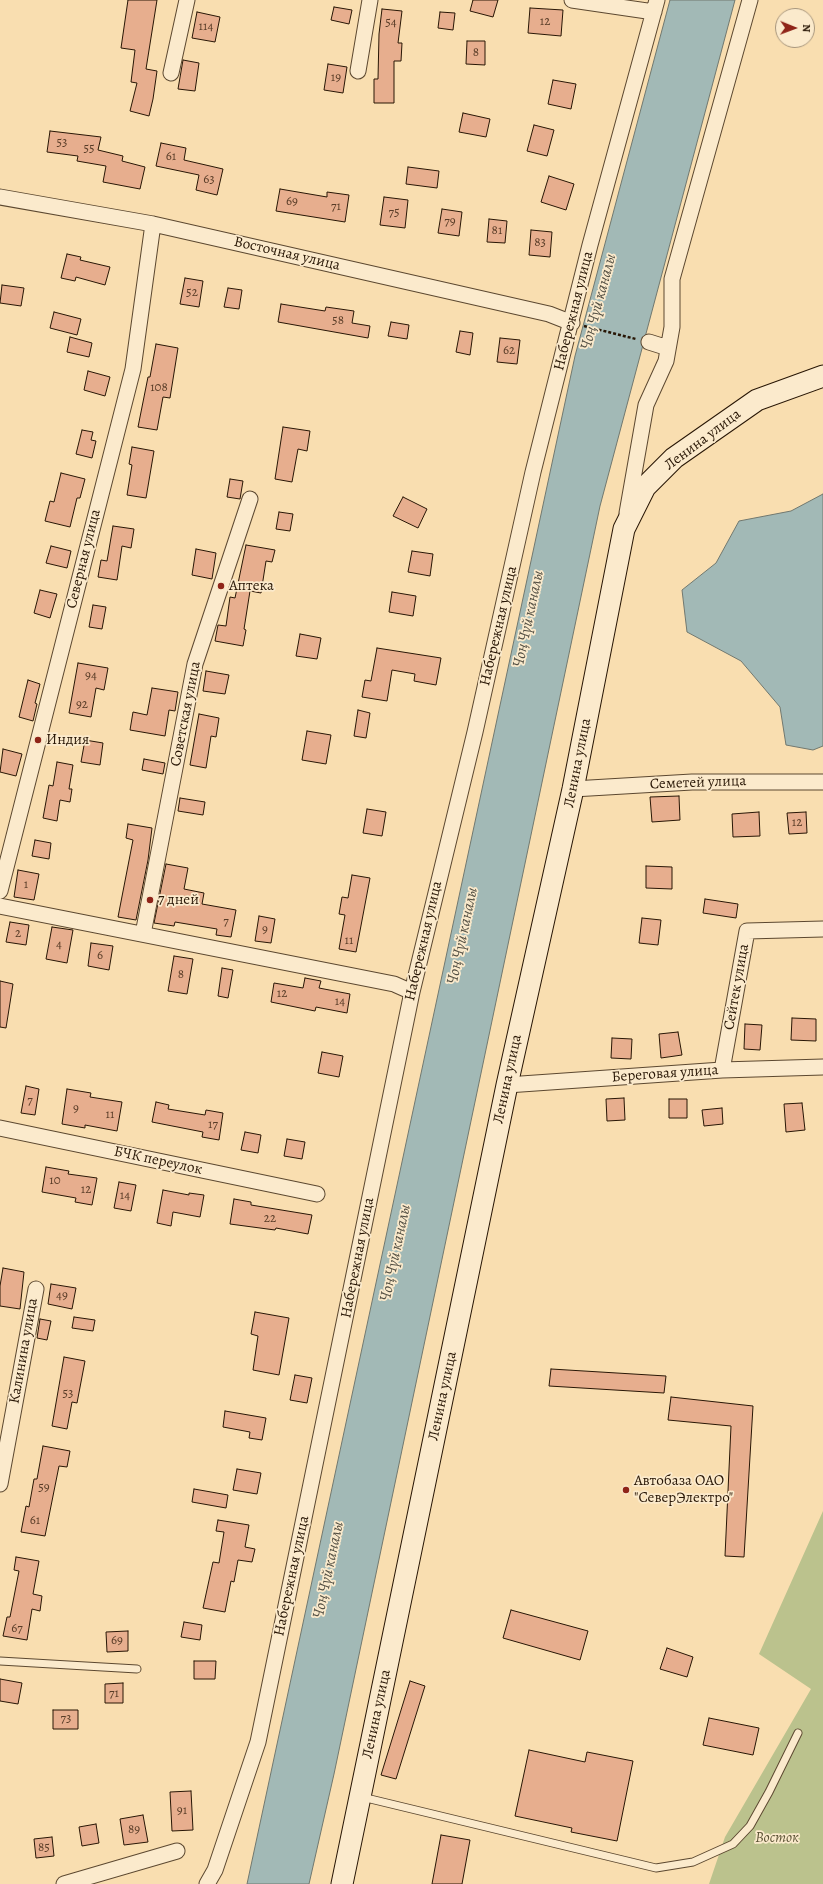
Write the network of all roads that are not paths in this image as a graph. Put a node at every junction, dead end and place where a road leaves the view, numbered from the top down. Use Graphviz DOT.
graph roads {
  1 [pos="187,0"];
  2 [pos="370,0"];
  3 [pos="572,0"];
  4 [pos="750,0"];
  5 [pos="655,6"];
  6 [pos="358,71"];
  7 [pos="171,73"];
  8 [pos="0,197"];
  9 [pos="153,224"];
  10 [pos="572,323"];
  11 [pos="649,342"];
  12 [pos="668,348"];
  13 [pos="823,376"];
  14 [pos="250,499"];
  15 [pos="624,530"];
  16 [pos="823,782"];
  17 [pos="573,790"];
  18 [pos="0,891"];
  19 [pos="0,906"];
  20 [pos="823,929"];
  21 [pos="143,934"];
  22 [pos="412,992"];
  23 [pos="823,1066"];
  24 [pos="722,1070"];
  25 [pos="507,1085"];
  26 [pos="0,1128"];
  27 [pos="317,1194"];
  28 [pos="36,1289"];
  29 [pos="0,1484"];
  30 [pos="0,1661"];
  31 [pos="137,1669"];
  32 [pos="798,1733"];
  33 [pos="360,1797"];
  34 [pos="177,1851"];
  35 [pos="64,1884"];
  36 [pos="207,1884"];
  37 [pos="342,1884"];
  1 -- 7 [label="street"];
  2 -- 6 [label="street"];
  3 -- 5 [label="street"];
  4 -- 12 [label="street"];
  5 -- 10 [label="street, Набережная улица"];
  8 -- 9 [label="street, Восточная улица"];
  9 -- 10 [label="street, Восточная улица"];
  9 -- 18 [label="street, Северная улица"];
  10 -- 22 [label="street, Набережная улица"];
  11 -- 12 [label="street"];
  12 -- 15 [label="street"];
  13 -- 15 [label="street, Ленина улица"];
  14 -- 21 [label="street, Советская улица"];
  15 -- 17 [label="street, Ленина улица"];
  16 -- 17 [label="street, Семетей улица"];
  17 -- 25 [label="street, Ленина улица"];
  19 -- 21 [label="street"];
  20 -- 24 [label="street, Сейтек улица"];
  21 -- 22 [label="street"];
  22 -- 36 [label="street, Набережная улица"];
  23 -- 24 [label="street, Береговая улица"];
  24 -- 25 [label="street, Береговая улица"];
  25 -- 33 [label="street, Ленина улица"];
  26 -- 27 [label="street, БЧК переулок"];
  28 -- 29 [label="street, Калинина улица"];
  30 -- 31 [label="lane"];
  32 -- 33 [label="lane"];
  33 -- 37 [label="street, Ленина улица"];
  34 -- 35 [label="street"];
}
